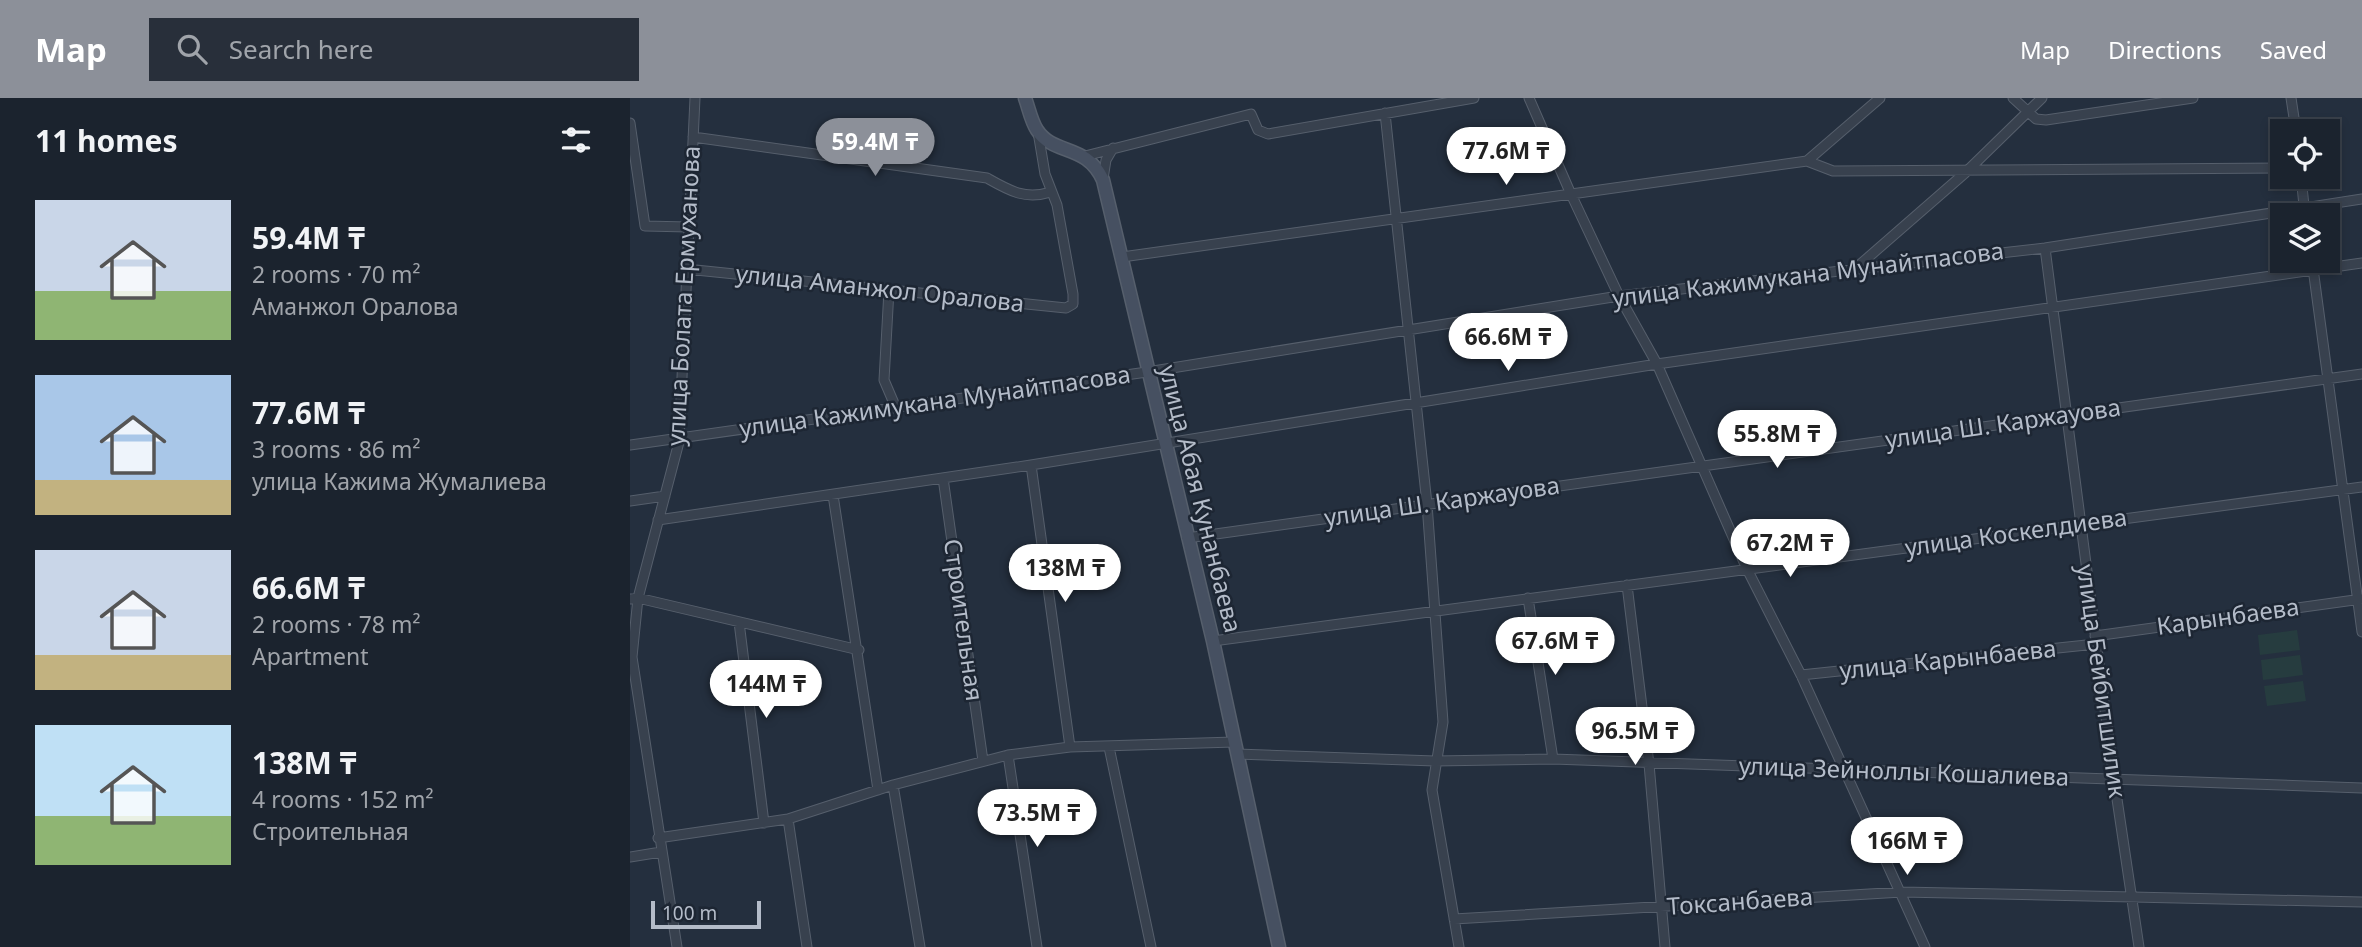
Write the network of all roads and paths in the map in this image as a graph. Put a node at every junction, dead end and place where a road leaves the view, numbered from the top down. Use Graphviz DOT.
graph roads {
  1 [pos="695,98"];
  2 [pos="1026,98"];
  3 [pos="1474,98"];
  4 [pos="1530,98"];
  5 [pos="1880,98"];
  6 [pos="2013,98"];
  7 [pos="2042,98"];
  8 [pos="2193,98"];
  9 [pos="2291,98"];
  10 [pos="2027,112"];
  11 [pos="1385,113"];
  12 [pos="2294,119"];
  13 [pos="630,123"];
  14 [pos="1038,132"];
  15 [pos="693,137"];
  16 [pos="1113,148"];
  17 [pos="1085,156"];
  18 [pos="1807,161"];
  19 [pos="2270,169"];
  20 [pos="1965,173"];
  21 [pos="1103,180"];
  22 [pos="1051,192"];
  23 [pos="1570,192"];
  24 [pos="2362,199"];
  25 [pos="2340,204"];
  26 [pos="2270,217"];
  27 [pos="1397,219"];
  28 [pos="688,227"];
  29 [pos="2045,248"];
  30 [pos="1122,257"];
  31 [pos="2362,262"];
  32 [pos="2340,263"];
  33 [pos="686,269"];
  34 [pos="1855,270"];
  35 [pos="2270,272"];
  36 [pos="2313,273"];
  37 [pos="889,290"];
  38 [pos="1619,296"];
  39 [pos="2052,307"];
  40 [pos="1410,332"];
  41 [pos="1657,364"];
  42 [pos="1147,372"];
  43 [pos="2362,374"];
  44 [pos="2328,380"];
  45 [pos="1417,403"];
  46 [pos="896,408"];
  47 [pos="2066,416"];
  48 [pos="679,437"];
  49 [pos="1163,444"];
  50 [pos="630,445"];
  51 [pos="1031,465"];
  52 [pos="1701,466"];
  53 [pos="943,478"];
  54 [pos="2362,486"];
  55 [pos="2343,490"];
  56 [pos="833,495"];
  57 [pos="665,496"];
  58 [pos="630,501"];
  59 [pos="1427,504"];
  60 [pos="658,520"];
  61 [pos="2080,525"];
  62 [pos="1187,538"];
  63 [pos="1747,569"];
  64 [pos="1628,585"];
  65 [pos="634,598"];
  66 [pos="1528,598"];
  67 [pos="2360,599"];
  68 [pos="1434,611"];
  69 [pos="739,622"];
  70 [pos="2362,632"];
  71 [pos="2095,640"];
  72 [pos="1213,641"];
  73 [pos="859,650"];
  74 [pos="631,657"];
  75 [pos="1801,676"];
  76 [pos="1070,747"];
  77 [pos="1109,747"];
  78 [pos="1235,748"];
  79 [pos="1008,755"];
  80 [pos="1553,759"];
  81 [pos="983,761"];
  82 [pos="1436,761"];
  83 [pos="1649,764"];
  84 [pos="1843,769"];
  85 [pos="2113,779"];
  86 [pos="893,785"];
  87 [pos="2362,788"];
  88 [pos="878,790"];
  89 [pos="788,819"];
  90 [pos="764,823"];
  91 [pos="658,838"];
  92 [pos="661,852"];
  93 [pos="630,857"];
  94 [pos="1902,892"];
  95 [pos="2132,898"];
  96 [pos="2362,902"];
  97 [pos="1662,907"];
  98 [pos="1454,919"];
  99 [pos="677,947"];
  100 [pos="807,947"];
  101 [pos="920,947"];
  102 [pos="1037,947"];
  103 [pos="1150,947"];
  104 [pos="1279,947"];
  105 [pos="1459,947"];
  106 [pos="1665,947"];
  107 [pos="1925,947"];
  108 [pos="2139,947"];
  1 -- 15 [label="street, улица Болата Ермуханова"];
  2 -- 14 [label="street"];
  3 -- 11 [label="street"];
  4 -- 23 [label="street"];
  5 -- 18 [label="street"];
  6 -- 10 [label="street"];
  7 -- 10 [label="street"];
  8 -- 10 [label="street"];
  9 -- 12 [label="street"];
  10 -- 20 [label="street"];
  11 -- 16 [label="street"];
  11 -- 27 [label="street"];
  13 -- 28 [label="street"];
  14 -- 17 [label="street"];
  14 -- 22 [label="street"];
  15 -- 22 [label="street"];
  15 -- 28 [label="street, улица Болата Ермуханова"];
  16 -- 17 [label="street"];
  16 -- 21 [label="street"];
  17 -- 21 [label="street, улица Абая Кунанбаева"];
  18 -- 20 [label="street"];
  18 -- 23 [label="street"];
  19 -- 20 [label="street"];
  20 -- 34 [label="street"];
  21 -- 30 [label="street, улица Абая Кунанбаева"];
  22 -- 37 [label="street, улица Аманжол Оралова"];
  23 -- 27 [label="street"];
  23 -- 38 [label="street"];
  24 -- 25 [label="street, улица Кажимукана Мунайтпасова"];
  26 -- 29 [label="street, улица Кажимукана Мунайтпасова"];
  27 -- 30 [label="street"];
  27 -- 40 [label="street"];
  28 -- 33 [label="street, улица Болата Ермуханова"];
  29 -- 34 [label="street, улица Кажимукана Мунайтпасова"];
  29 -- 39 [label="street, улица Бейбитшилик"];
  30 -- 42 [label="street, улица Абая Кунанбаева"];
  31 -- 32 [label="street"];
  33 -- 37 [label="street, улица Аманжол Оралова"];
  33 -- 48 [label="street, улица Болата Ермуханова"];
  34 -- 38 [label="street, улица Кажимукана Мунайтпасова"];
  35 -- 39 [label="street"];
  36 -- 44 [label="street"];
  37 -- 46 [label="street"];
  38 -- 40 [label="street, улица Кажимукана Мунайтпасова"];
  38 -- 41 [label="street"];
  39 -- 41 [label="street"];
  39 -- 47 [label="street, улица Бейбитшилик"];
  40 -- 42 [label="street, улица Кажимукана Мунайтпасова"];
  40 -- 45 [label="street"];
  41 -- 45 [label="street"];
  41 -- 52 [label="street"];
  42 -- 46 [label="street, улица Кажимукана Мунайтпасова"];
  42 -- 49 [label="street, улица Абая Кунанбаева"];
  43 -- 44 [label="street, улица Ш. Каржауова"];
  44 -- 47 [label="street, улица Ш. Каржауова"];
  44 -- 55 [label="street"];
  45 -- 49 [label="street"];
  45 -- 59 [label="street"];
  46 -- 48 [label="street, улица Кажимукана Мунайтпасова"];
  47 -- 52 [label="street, улица Ш. Каржауова"];
  47 -- 61 [label="street, улица Бейбитшилик"];
  48 -- 50 [label="street, улица Кажимукана Мунайтпасова"];
  48 -- 57 [label="street, улица Болата Ермуханова"];
  49 -- 51 [label="street"];
  49 -- 62 [label="street, улица Абая Кунанбаева"];
  51 -- 53 [label="street"];
  51 -- 76 [label="street"];
  52 -- 59 [label="street, улица Ш. Каржауова"];
  52 -- 63 [label="street"];
  53 -- 56 [label="street"];
  53 -- 81 [label="street, Строительная"];
  54 -- 55 [label="street, улица Коскелдиева"];
  55 -- 61 [label="street, улица Коскелдиева"];
  55 -- 67 [label="street"];
  56 -- 60 [label="street"];
  56 -- 73 [label="street"];
  57 -- 58 [label="street"];
  57 -- 60 [label="street, улица Болата Ермуханова"];
  59 -- 62 [label="street, улица Ш. Каржауова"];
  59 -- 68 [label="street"];
  60 -- 65 [label="street, улица Болата Ермуханова"];
  61 -- 63 [label="street, улица Коскелдиева"];
  61 -- 71 [label="street, улица Бейбитшилик"];
  62 -- 72 [label="street, улица Абая Кунанбаева"];
  63 -- 64 [label="street, улица Коскелдиева"];
  63 -- 75 [label="street"];
  64 -- 66 [label="street, улица Коскелдиева"];
  64 -- 83 [label="street"];
  65 -- 69 [label="street"];
  65 -- 74 [label="street, улица Болата Ермуханова"];
  66 -- 68 [label="street, улица Коскелдиева"];
  66 -- 80 [label="street"];
  67 -- 70 [label="street"];
  67 -- 71 [label="street, Карынбаева"];
  68 -- 72 [label="street, улица Коскелдиева"];
  68 -- 82 [label="street"];
  69 -- 73 [label="street"];
  69 -- 90 [label="street"];
  71 -- 75 [label="street, улица Карынбаева"];
  71 -- 85 [label="street, улица Бейбитшилик"];
  72 -- 78 [label="street, улица Абая Кунанбаева"];
  73 -- 88 [label="street"];
  74 -- 91 [label="street, улица Болата Ермуханова"];
  75 -- 84 [label="street"];
  76 -- 77 [label="street, улица Зейноллы Кошалиева"];
  76 -- 79 [label="street, улица Зейноллы Кошалиева"];
  77 -- 78 [label="street, улица Зейноллы Кошалиева"];
  77 -- 103 [label="street"];
  78 -- 82 [label="street, улица Зейноллы Кошалиева"];
  78 -- 104 [label="street, улица Абая Кунанбаева"];
  79 -- 81 [label="street, улица Зейноллы Кошалиева"];
  79 -- 102 [label="street"];
  80 -- 82 [label="street, улица Зейноллы Кошалиева"];
  80 -- 83 [label="street, улица Зейноллы Кошалиева"];
  81 -- 86 [label="street, улица Зейноллы Кошалиева"];
  82 -- 98 [label="street"];
  83 -- 84 [label="street, улица Зейноллы Кошалиева"];
  83 -- 97 [label="street"];
  84 -- 85 [label="street, улица Зейноллы Кошалиева"];
  84 -- 94 [label="street"];
  85 -- 87 [label="street, улица Зейноллы Кошалиева"];
  85 -- 95 [label="street, улица Бейбитшилик"];
  86 -- 88 [label="street, улица Зейноллы Кошалиева"];
  86 -- 101 [label="street"];
  88 -- 89 [label="street, улица Зейноллы Кошалиева"];
  89 -- 90 [label="street, улица Зейноллы Кошалиева"];
  89 -- 100 [label="street"];
  90 -- 91 [label="street, улица Зейноллы Кошалиева"];
  91 -- 92 [label="street, улица Болата Ермуханова"];
  92 -- 93 [label="street"];
  92 -- 99 [label="street, улица Болата Ермуханова"];
  94 -- 95 [label="street, Токсанбаева"];
  94 -- 97 [label="street, Токсанбаева"];
  94 -- 107 [label="street"];
  95 -- 96 [label="street, Токсанбаева"];
  95 -- 108 [label="street, улица Бейбитшилик"];
  97 -- 98 [label="street, Токсанбаева"];
  97 -- 106 [label="street"];
  98 -- 105 [label="street"];
}
